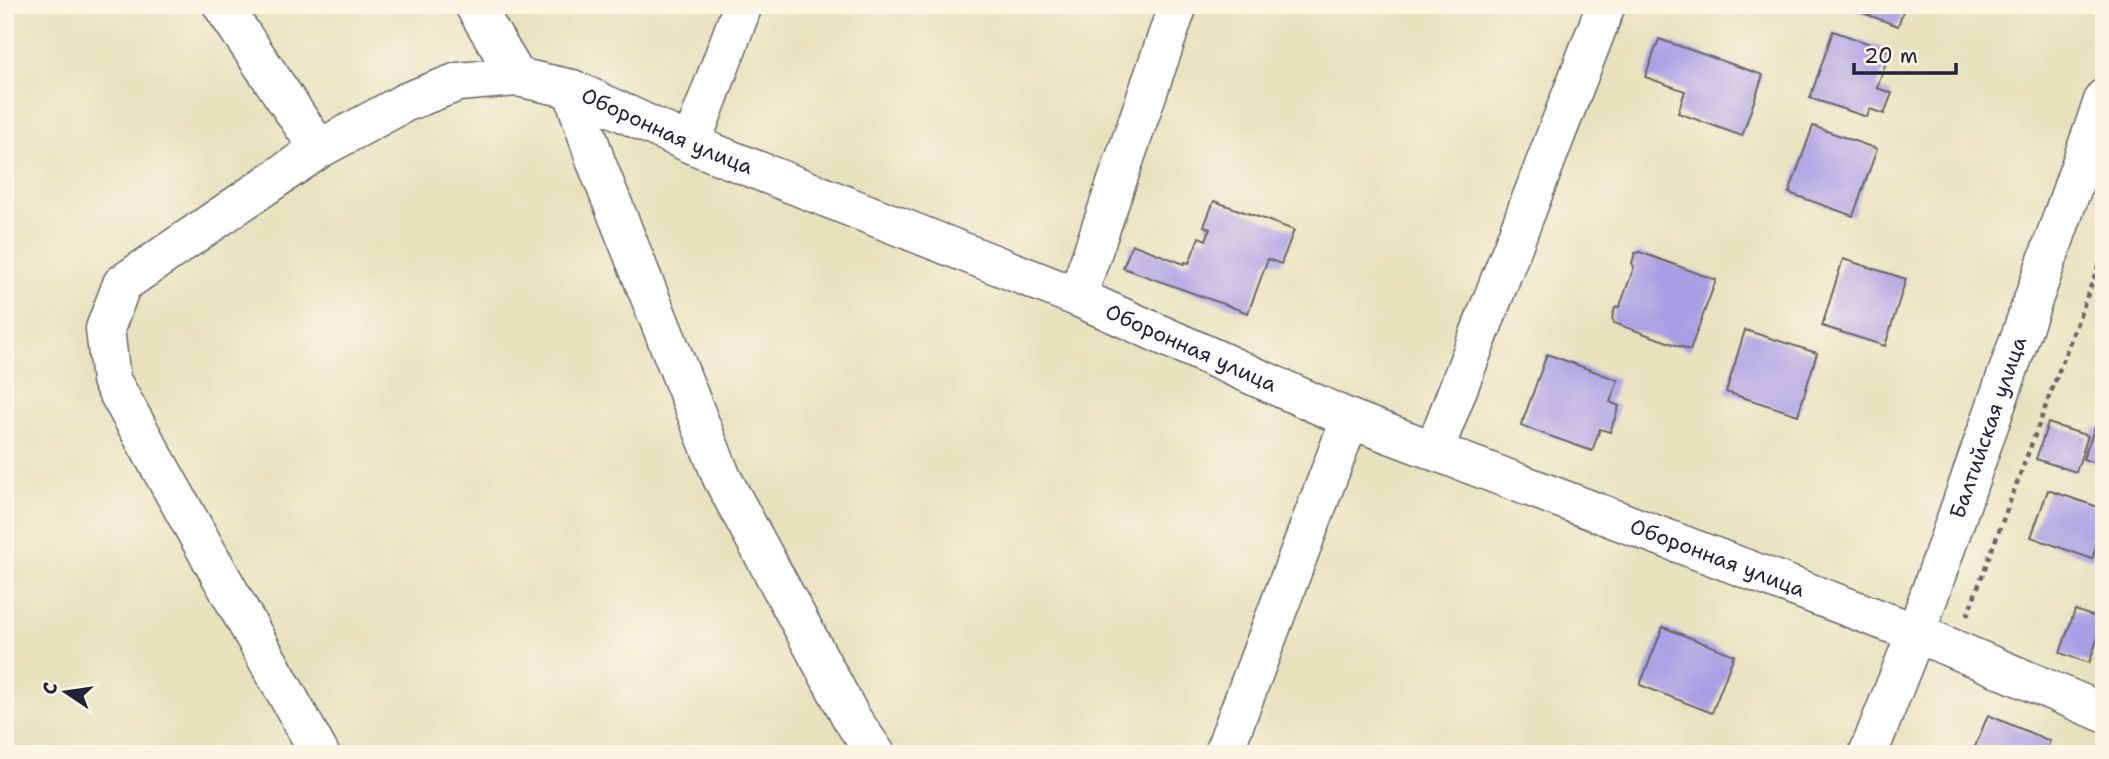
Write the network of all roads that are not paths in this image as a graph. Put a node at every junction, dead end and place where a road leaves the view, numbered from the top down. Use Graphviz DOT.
graph roads {
  1 [pos="222,5"];
  2 [pos="474,5"];
  3 [pos="743,5"];
  4 [pos="1178,5"];
  5 [pos="1606,5"];
  6 [pos="517,77"];
  7 [pos="572,89"];
  8 [pos="2104,98"];
  9 [pos="691,144"];
  10 [pos="319,149"];
  11 [pos="1077,297"];
  12 [pos="1350,419"];
  13 [pos="1434,451"];
  14 [pos="1916,633"];
  15 [pos="2104,713"];
  16 [pos="320,754"];
  17 [pos="876,754"];
  18 [pos="1223,754"];
  19 [pos="1868,754"];
  1 -- 10 [label="street"];
  2 -- 6 [label="street"];
  3 -- 9 [label="street"];
  4 -- 11 [label="street"];
  5 -- 13 [label="street"];
  6 -- 7 [label="street, Оборонная улица"];
  6 -- 10 [label="street, Оборонная улица"];
  7 -- 9 [label="street, Оборонная улица"];
  7 -- 17 [label="street"];
  8 -- 14 [label="street, Балтийская улица"];
  9 -- 11 [label="street, Оборонная улица"];
  10 -- 16 [label="street, Оборонная улица"];
  11 -- 12 [label="street, Оборонная улица"];
  12 -- 13 [label="street, Оборонная улица"];
  12 -- 18 [label="street"];
  13 -- 14 [label="street, Оборонная улица"];
  14 -- 15 [label="street, Оборонная улица"];
  14 -- 19 [label="street, Балтийская улица"];
}
